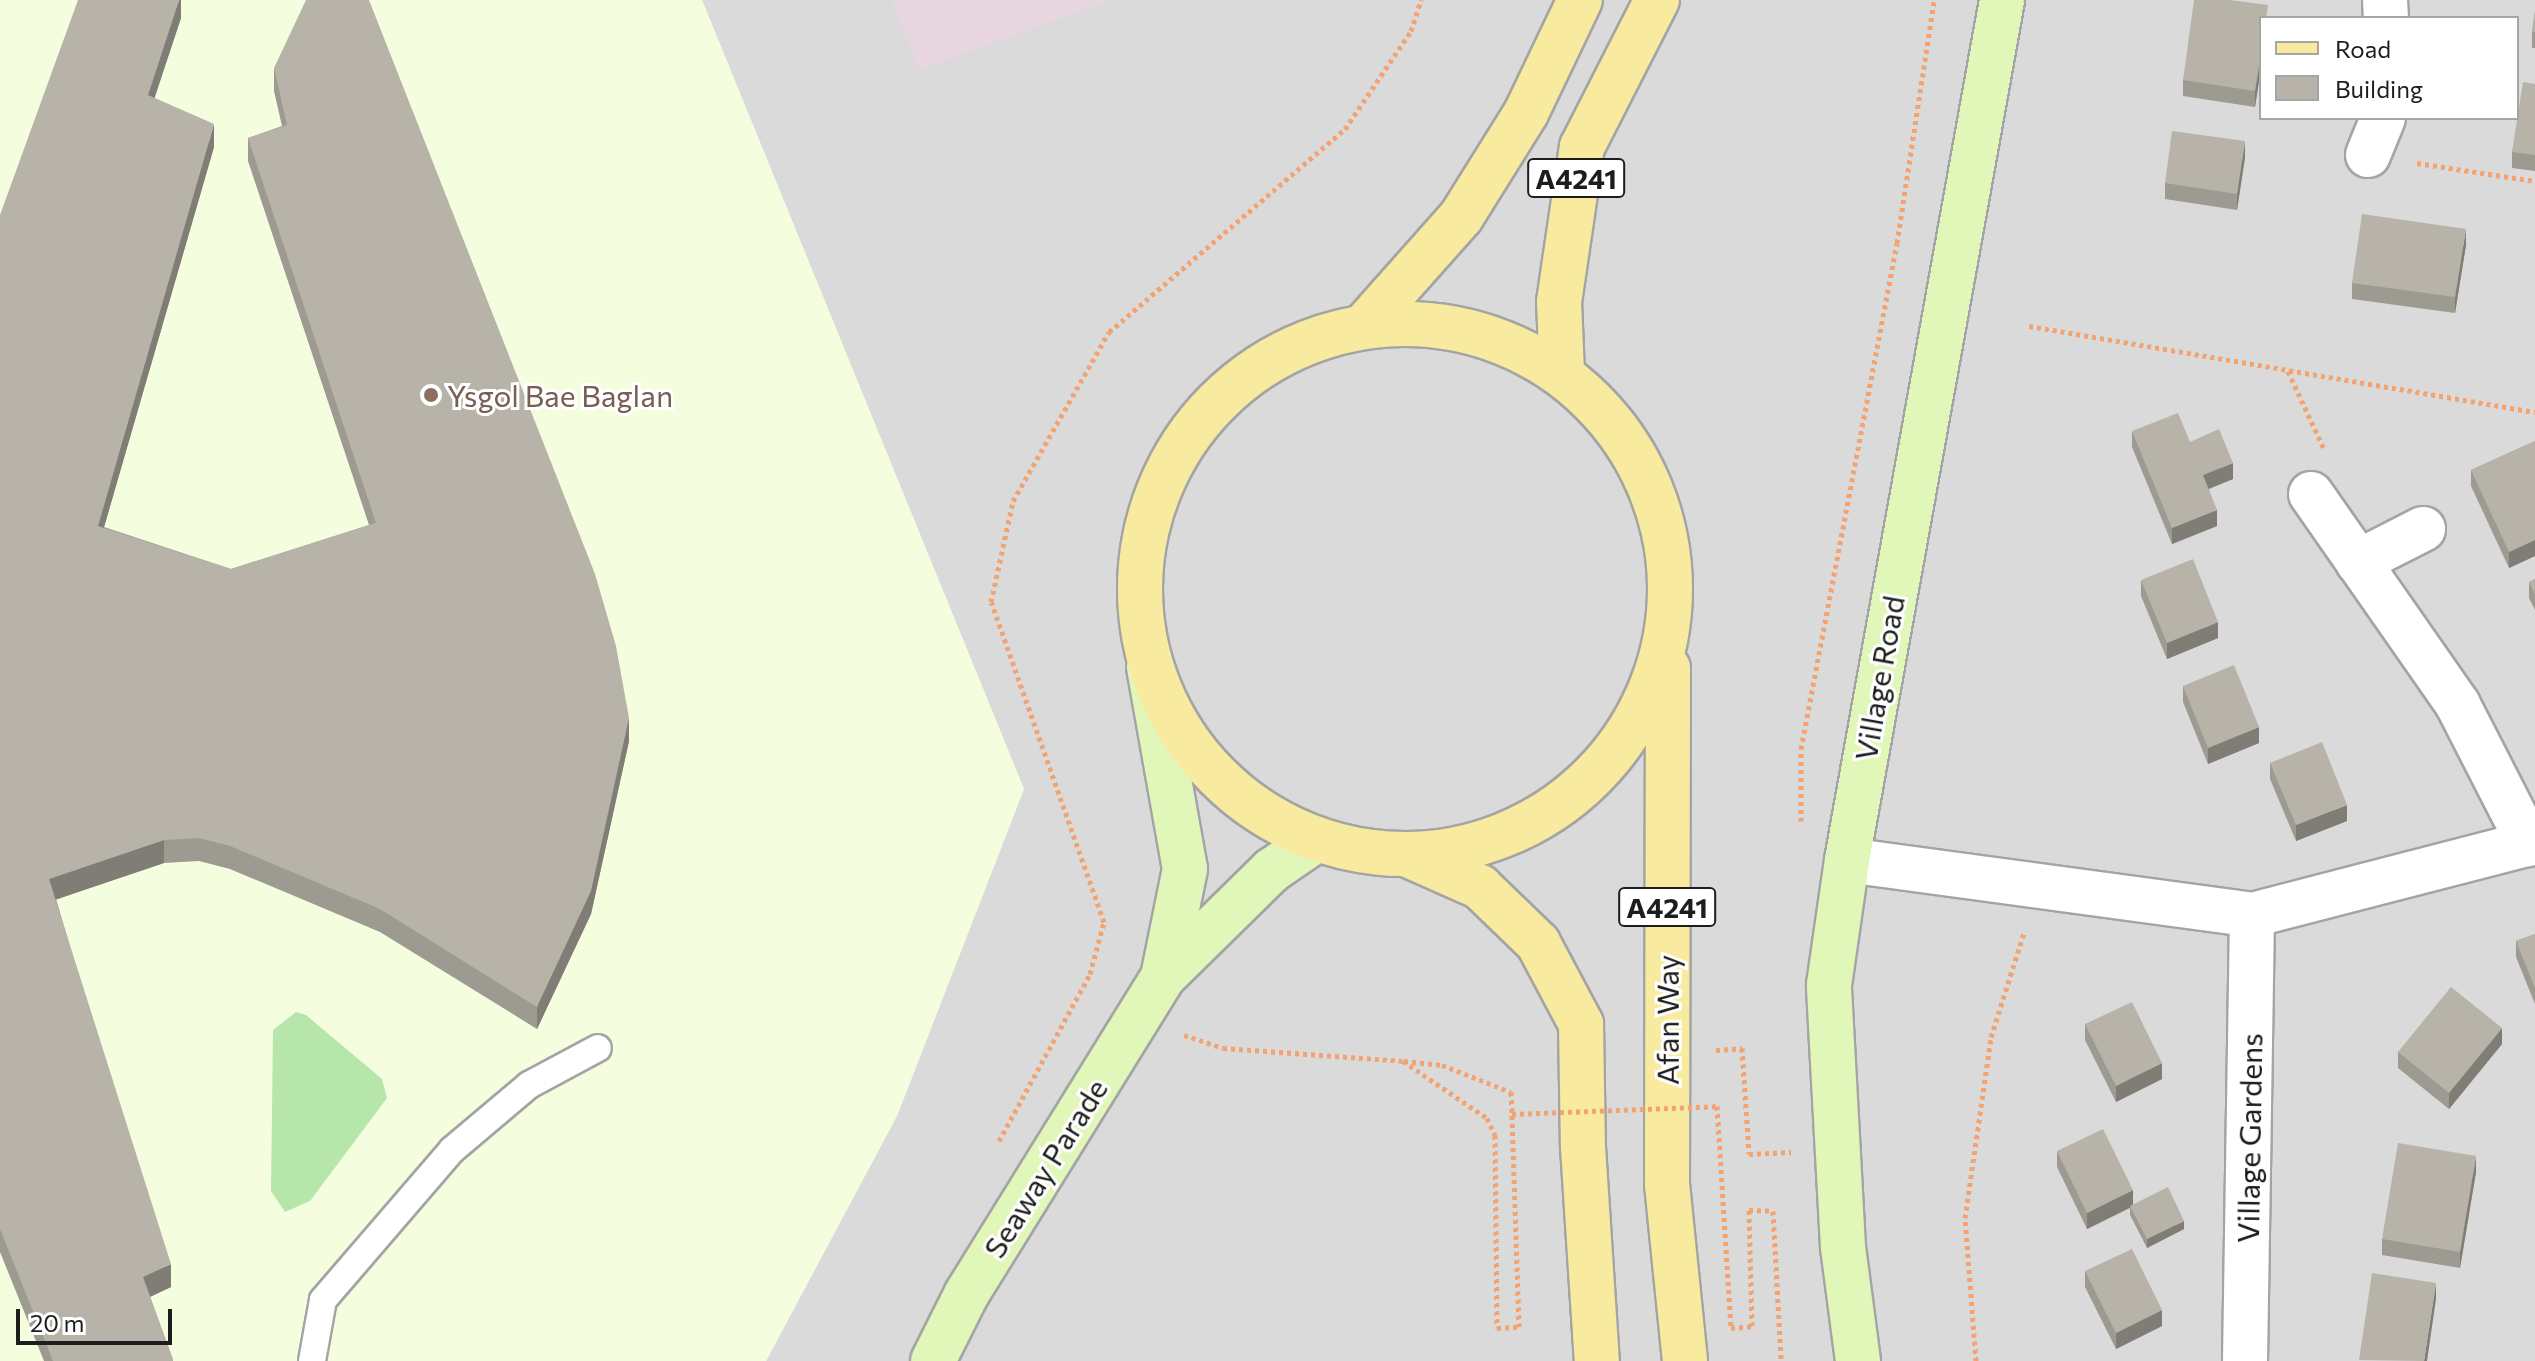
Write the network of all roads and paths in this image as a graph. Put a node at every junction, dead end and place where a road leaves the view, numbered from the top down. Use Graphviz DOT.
graph roads {
  1 [pos="1421,0"];
  2 [pos="1580,0"];
  3 [pos="1657,0"];
  4 [pos="2002,0"];
  5 [pos="2376,137"];
  6 [pos="2535,181"];
  7 [pos="1365,325"];
  8 [pos="2029,326"];
  9 [pos="2287,370"];
  10 [pos="1562,373"];
  11 [pos="2535,412"];
  12 [pos="2311,494"];
  13 [pos="2423,529"];
  14 [pos="2358,562"];
  15 [pos="1669,630"];
  16 [pos="1149,667"];
  17 [pos="1316,840"];
  18 [pos="2532,843"];
  19 [pos="1410,856"];
  20 [pos="1847,860"];
  21 [pos="2039,886"];
  22 [pos="2252,915"];
  23 [pos="1163,977"];
  24 [pos="1068,1014"];
  25 [pos="1123,1041"];
  26 [pos="598,1048"];
  27 [pos="1715,1050"];
  28 [pos="1403,1061"];
  29 [pos="1512,1114"];
  30 [pos="1803,1152"];
  31 [pos="993,1153"];
  32 [pos="312,1361"];
  33 [pos="933,1361"];
  34 [pos="1597,1361"];
  35 [pos="1685,1361"];
  36 [pos="1781,1361"];
  37 [pos="1858,1361"];
  38 [pos="1976,1361"];
  39 [pos="2245,1361"];
  1 -- 24 [label="path"];
  2 -- 7 [label="main road, A4241"];
  3 -- 10 [label="main road, A4241"];
  4 -- 20 [label="street, Village Road"];
  5 -- 6 [label="path"];
  7 -- 10 [label="main road, A4241"];
  7 -- 16 [label="main road, A4241"];
  8 -- 9 [label="path"];
  9 -- 11 [label="path"];
  9 -- 12 [label="path"];
  10 -- 15 [label="main road, A4241"];
  12 -- 14 [label="street"];
  13 -- 14 [label="street"];
  14 -- 18 [label="street"];
  15 -- 19 [label="main road, A4241"];
  15 -- 35 [label="main road, Afan Way / A4241"];
  16 -- 17 [label="main road, A4241"];
  16 -- 23 [label="street, Seaway Parade"];
  17 -- 19 [label="main road, A4241"];
  17 -- 23 [label="street, Seaway Parade"];
  18 -- 22 [label="street"];
  19 -- 34 [label="main road, A4241"];
  20 -- 21 [label="street"];
  20 -- 37 [label="street, Village Road"];
  21 -- 22 [label="street"];
  21 -- 38 [label="path"];
  22 -- 39 [label="street, Village Gardens"];
  23 -- 25 [label="street, Seaway Parade"];
  24 -- 25 [label="path"];
  24 -- 31 [label="path"];
  25 -- 28 [label="path"];
  25 -- 33 [label="street, Seaway Parade"];
  26 -- 32 [label="lane"];
  27 -- 30 [label="path"];
  28 -- 29 [label="path"];
  28 -- 29 [label="path, bridge"];
  29 -- 36 [label="path, bridge"];
}
